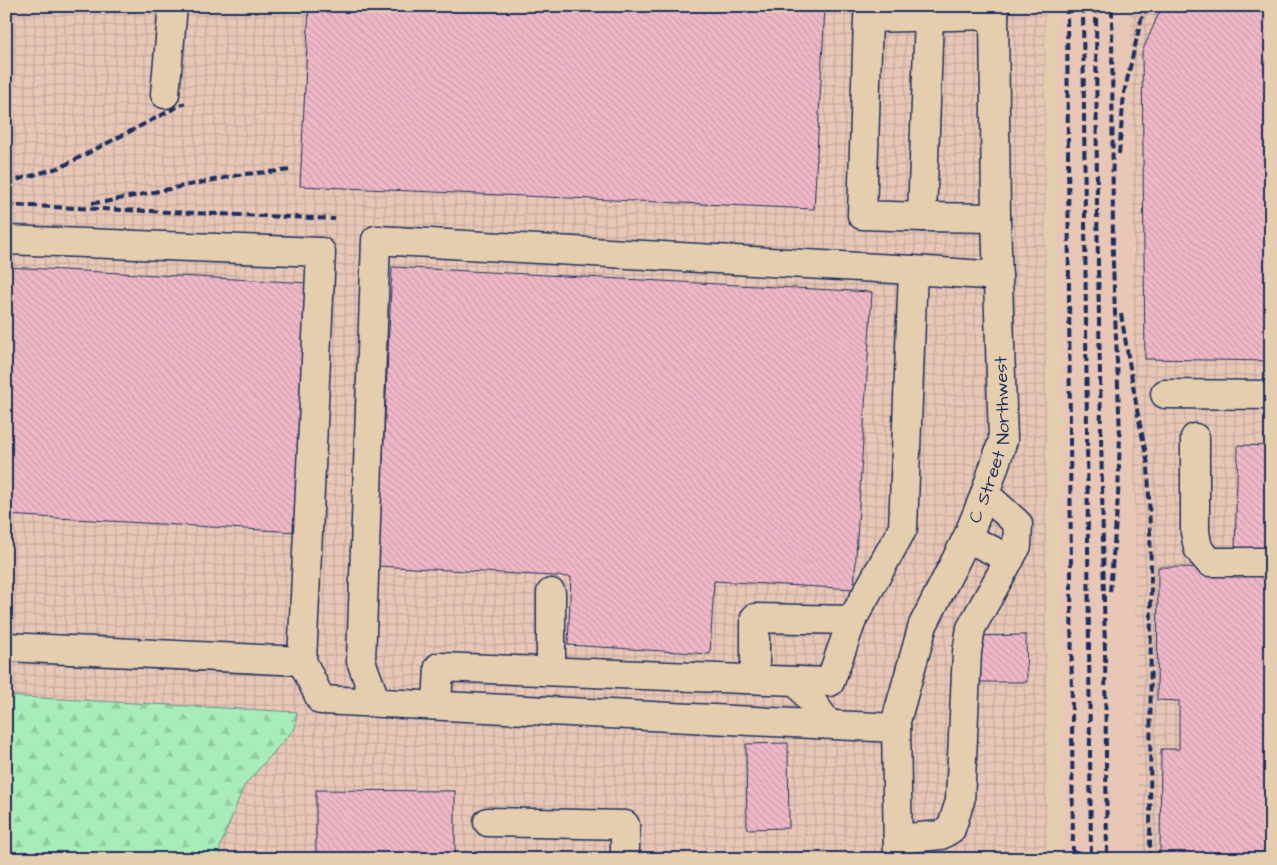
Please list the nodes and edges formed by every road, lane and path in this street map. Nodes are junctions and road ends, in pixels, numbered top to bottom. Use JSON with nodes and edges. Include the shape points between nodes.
{"nodes":[{"id":1,"x":173,"y":6,"type":"edge"},
{"id":2,"x":994,"y":11,"type":"edge"},
{"id":3,"x":929,"y":16,"type":"junction"},
{"id":4,"x":165,"y":94,"type":"dead end"},
{"id":5,"x":922,"y":217,"type":"junction"},
{"id":6,"x":996,"y":218,"type":"junction"},
{"id":7,"x":6,"y":240,"type":"edge"},
{"id":8,"x":913,"y":270,"type":"junction"},
{"id":9,"x":998,"y":276,"type":"junction"},
{"id":10,"x":1165,"y":394,"type":"dead end"},
{"id":11,"x":1271,"y":395,"type":"edge"},
{"id":12,"x":1195,"y":438,"type":"dead end"},
{"id":13,"x":985,"y":494,"type":"junction"},
{"id":14,"x":967,"y":538,"type":"junction"},
{"id":15,"x":1010,"y":559,"type":"junction"},
{"id":16,"x":1271,"y":562,"type":"edge"},
{"id":17,"x":551,"y":593,"type":"dead end"},
{"id":18,"x":852,"y":620,"type":"junction"},
{"id":19,"x":6,"y":646,"type":"edge"},
{"id":20,"x":302,"y":661,"type":"junction"},
{"id":21,"x":551,"y":671,"type":"junction"},
{"id":22,"x":755,"y":679,"type":"junction"},
{"id":23,"x":797,"y":681,"type":"junction"},
{"id":24,"x":376,"y":702,"type":"junction"},
{"id":25,"x":437,"y":705,"type":"junction"},
{"id":26,"x":828,"y":724,"type":"junction"},
{"id":27,"x":896,"y":728,"type":"junction"},
{"id":28,"x":488,"y":822,"type":"dead end"},
{"id":29,"x":898,"y":849,"type":"edge"},
{"id":30,"x":625,"y":859,"type":"edge"}],
"edges":[{"from":1,"to":4,"type":"street"},
{"from":2,"to":3,"type":"street"},
{"from":2,"to":6,"type":"street","name":"C Street Northwest"},
{"from":3,"to":5,"type":"street"},
{"from":3,"to":5,"type":"street","via":[[868,18],[862,215]]},
{"from":5,"to":6,"type":"street"},
{"from":6,"to":9,"type":"street","name":"C Street Northwest"},
{"from":7,"to":20,"type":"street","via":[[321,252]]},
{"from":8,"to":9,"type":"street"},
{"from":8,"to":18,"type":"street","via":[[904,528]]},
{"from":8,"to":24,"type":"street","via":[[376,240],[361,661]]},
{"from":9,"to":13,"type":"street","name":"C Street Northwest","via":[[1003,440]]},
{"from":10,"to":11,"type":"street"},
{"from":12,"to":16,"type":"street","via":[[1195,532],[1198,548],[1209,562]]},
{"from":13,"to":14,"type":"street","name":"C Street Northwest"},
{"from":13,"to":15,"type":"street","via":[[1018,524],[1017,546]]},
{"from":14,"to":15,"type":"street"},
{"from":14,"to":27,"type":"street","name":"C Street Northwest","via":[[923,626]]},
{"from":15,"to":29,"type":"street","via":[[971,628],[960,801],[951,829]]},
{"from":17,"to":21,"type":"street"},
{"from":18,"to":22,"type":"street","via":[[755,618]]},
{"from":18,"to":23,"type":"street","via":[[830,682]]},
{"from":19,"to":20,"type":"street"},
{"from":20,"to":24,"type":"street","via":[[321,700]]},
{"from":21,"to":22,"type":"street"},
{"from":21,"to":25,"type":"street","via":[[439,667]]},
{"from":22,"to":23,"type":"street"},
{"from":23,"to":26,"type":"street"},
{"from":24,"to":25,"type":"street"},
{"from":25,"to":26,"type":"street"},
{"from":26,"to":27,"type":"street"},
{"from":27,"to":29,"type":"street","name":"C Street Northwest"},
{"from":28,"to":30,"type":"street","via":[[626,825]]}]}
